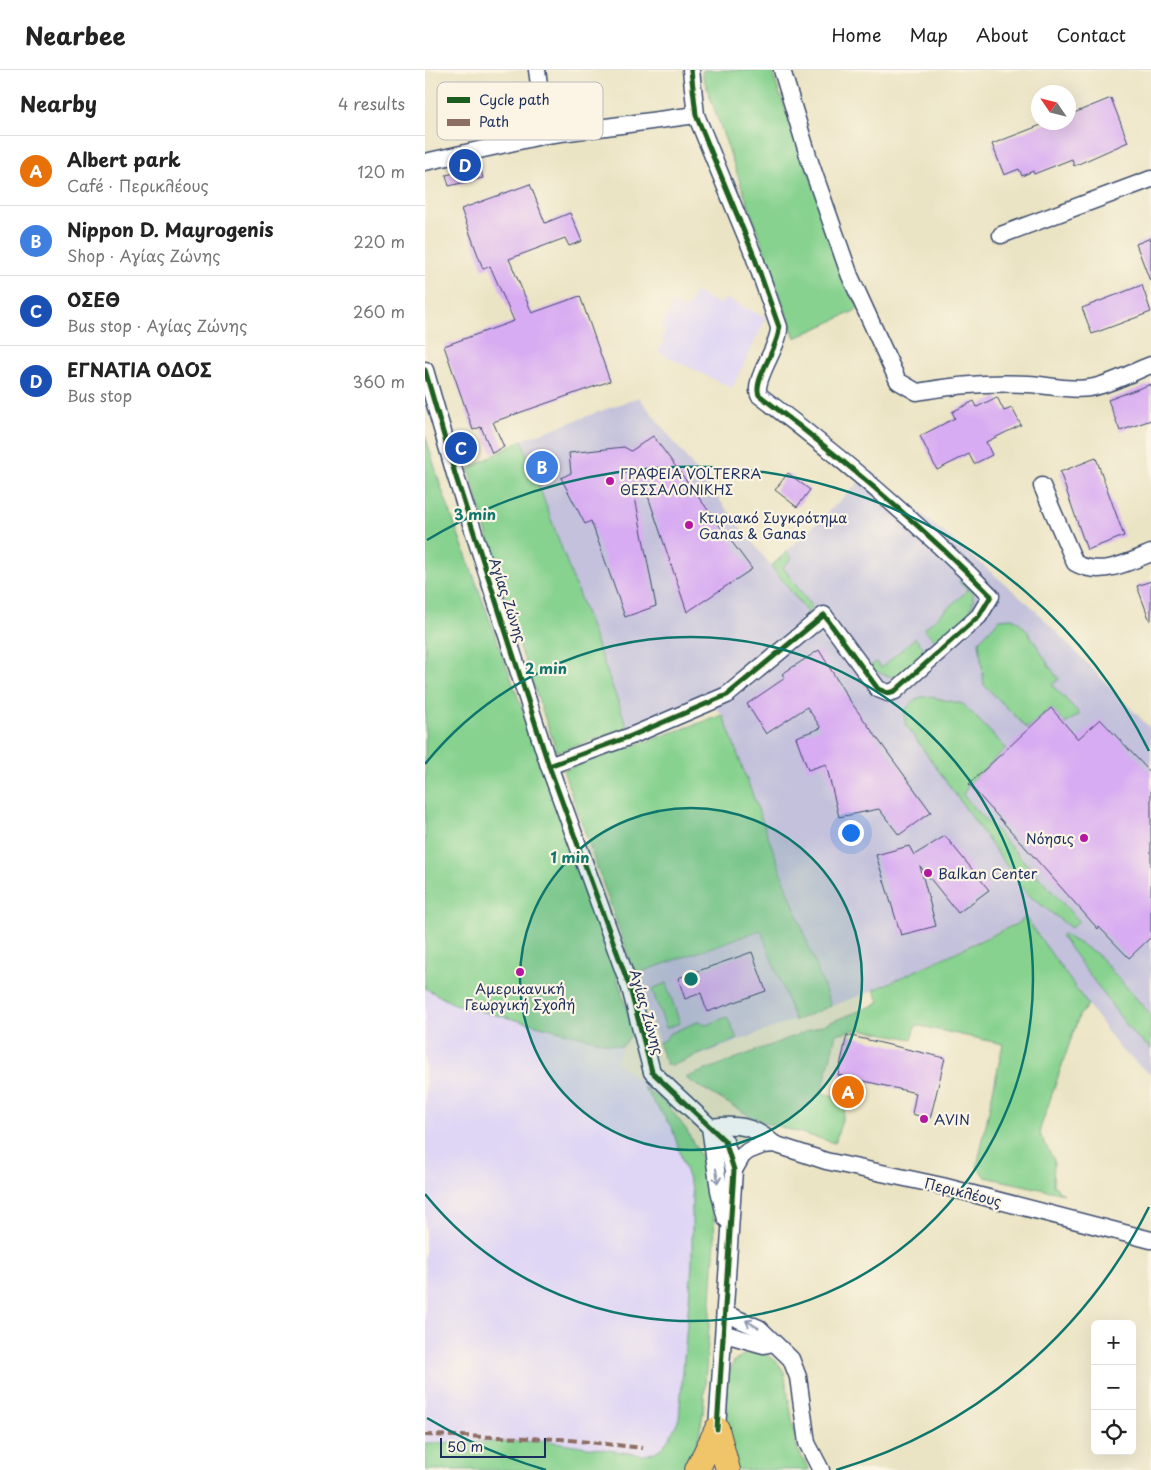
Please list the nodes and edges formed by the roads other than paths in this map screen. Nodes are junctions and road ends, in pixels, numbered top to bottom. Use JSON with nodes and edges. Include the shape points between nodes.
{"nodes":[{"id":1,"x":691,"y":70,"type":"edge"},
{"id":2,"x":782,"y":70,"type":"edge"},
{"id":3,"x":696,"y":115,"type":"junction"},
{"id":4,"x":603,"y":128,"type":"edge"},
{"id":5,"x":527,"y":140,"type":"edge"},
{"id":6,"x":425,"y":162,"type":"edge"},
{"id":7,"x":1151,"y":179,"type":"edge"},
{"id":8,"x":1001,"y":235,"type":"dead end"},
{"id":9,"x":1151,"y":365,"type":"edge"},
{"id":10,"x":425,"y":370,"type":"edge"},
{"id":11,"x":1042,"y":486,"type":"dead end"},
{"id":12,"x":1151,"y":554,"type":"edge"},
{"id":13,"x":549,"y":766,"type":"junction"},
{"id":14,"x":710,"y":1127,"type":"junction"},
{"id":15,"x":769,"y":1144,"type":"junction"},
{"id":16,"x":734,"y":1170,"type":"junction"},
{"id":17,"x":729,"y":1231,"type":"junction"},
{"id":18,"x":1151,"y":1240,"type":"edge"},
{"id":19,"x":726,"y":1314,"type":"junction"},
{"id":20,"x":725,"y":1334,"type":"junction"},
{"id":21,"x":748,"y":1342,"type":"junction"},
{"id":22,"x":773,"y":1343,"type":"junction"},
{"id":23,"x":721,"y":1373,"type":"junction"},
{"id":24,"x":717,"y":1429,"type":"junction"},
{"id":25,"x":697,"y":1470,"type":"edge"},
{"id":26,"x":728,"y":1470,"type":"edge"},
{"id":27,"x":821,"y":1470,"type":"edge"}],
"edges":[{"from":1,"to":3,"type":"street"},
{"from":2,"to":9,"type":"street","via":[[850,276],[898,381],[917,392],[957,384],[995,383],[1061,389],[1091,388]]},
{"from":3,"to":4,"type":"street"},
{"from":3,"to":13,"type":"street","via":[[754,256],[779,327],[778,338],[757,386],[759,395],[870,482],[991,596],[979,616],[895,691],[888,693],[878,689],[824,615],[727,695],[631,736]]},
{"from":5,"to":6,"type":"street"},
{"from":7,"to":8,"type":"street"},
{"from":10,"to":13,"type":"street","name":"Αγίας Ζώνης"},
{"from":11,"to":12,"type":"street","via":[[1075,563],[1083,568],[1096,570]]},
{"from":13,"to":14,"type":"street","name":"Αγίας Ζώνης","via":[[630,988],[652,1072]]},
{"from":14,"to":15,"type":"street","name":"Περικλέους"},
{"from":14,"to":16,"type":"street","name":"Αγίας Ζώνης","via":[[725,1141]]},
{"from":14,"to":17,"type":"street","one_way":true},
{"from":15,"to":16,"type":"street","via":[[753,1148],[742,1156]]},
{"from":15,"to":18,"type":"street","name":"Περικλέους","via":[[826,1161],[942,1186]]},
{"from":16,"to":17,"type":"street"},
{"from":17,"to":19,"type":"street"},
{"from":19,"to":20,"type":"street"},
{"from":22,"to":19,"type":"street","one_way":true,"via":[[759,1328]]},
{"from":20,"to":21,"type":"street"},
{"from":20,"to":23,"type":"street"},
{"from":21,"to":22,"type":"street"},
{"from":21,"to":23,"type":"street","via":[[733,1354]]},
{"from":22,"to":27,"type":"street","via":[[785,1351],[794,1364],[807,1443]]},
{"from":23,"to":24,"type":"street"},
{"from":24,"to":25,"type":"highway"},
{"from":24,"to":26,"type":"highway"}]}
